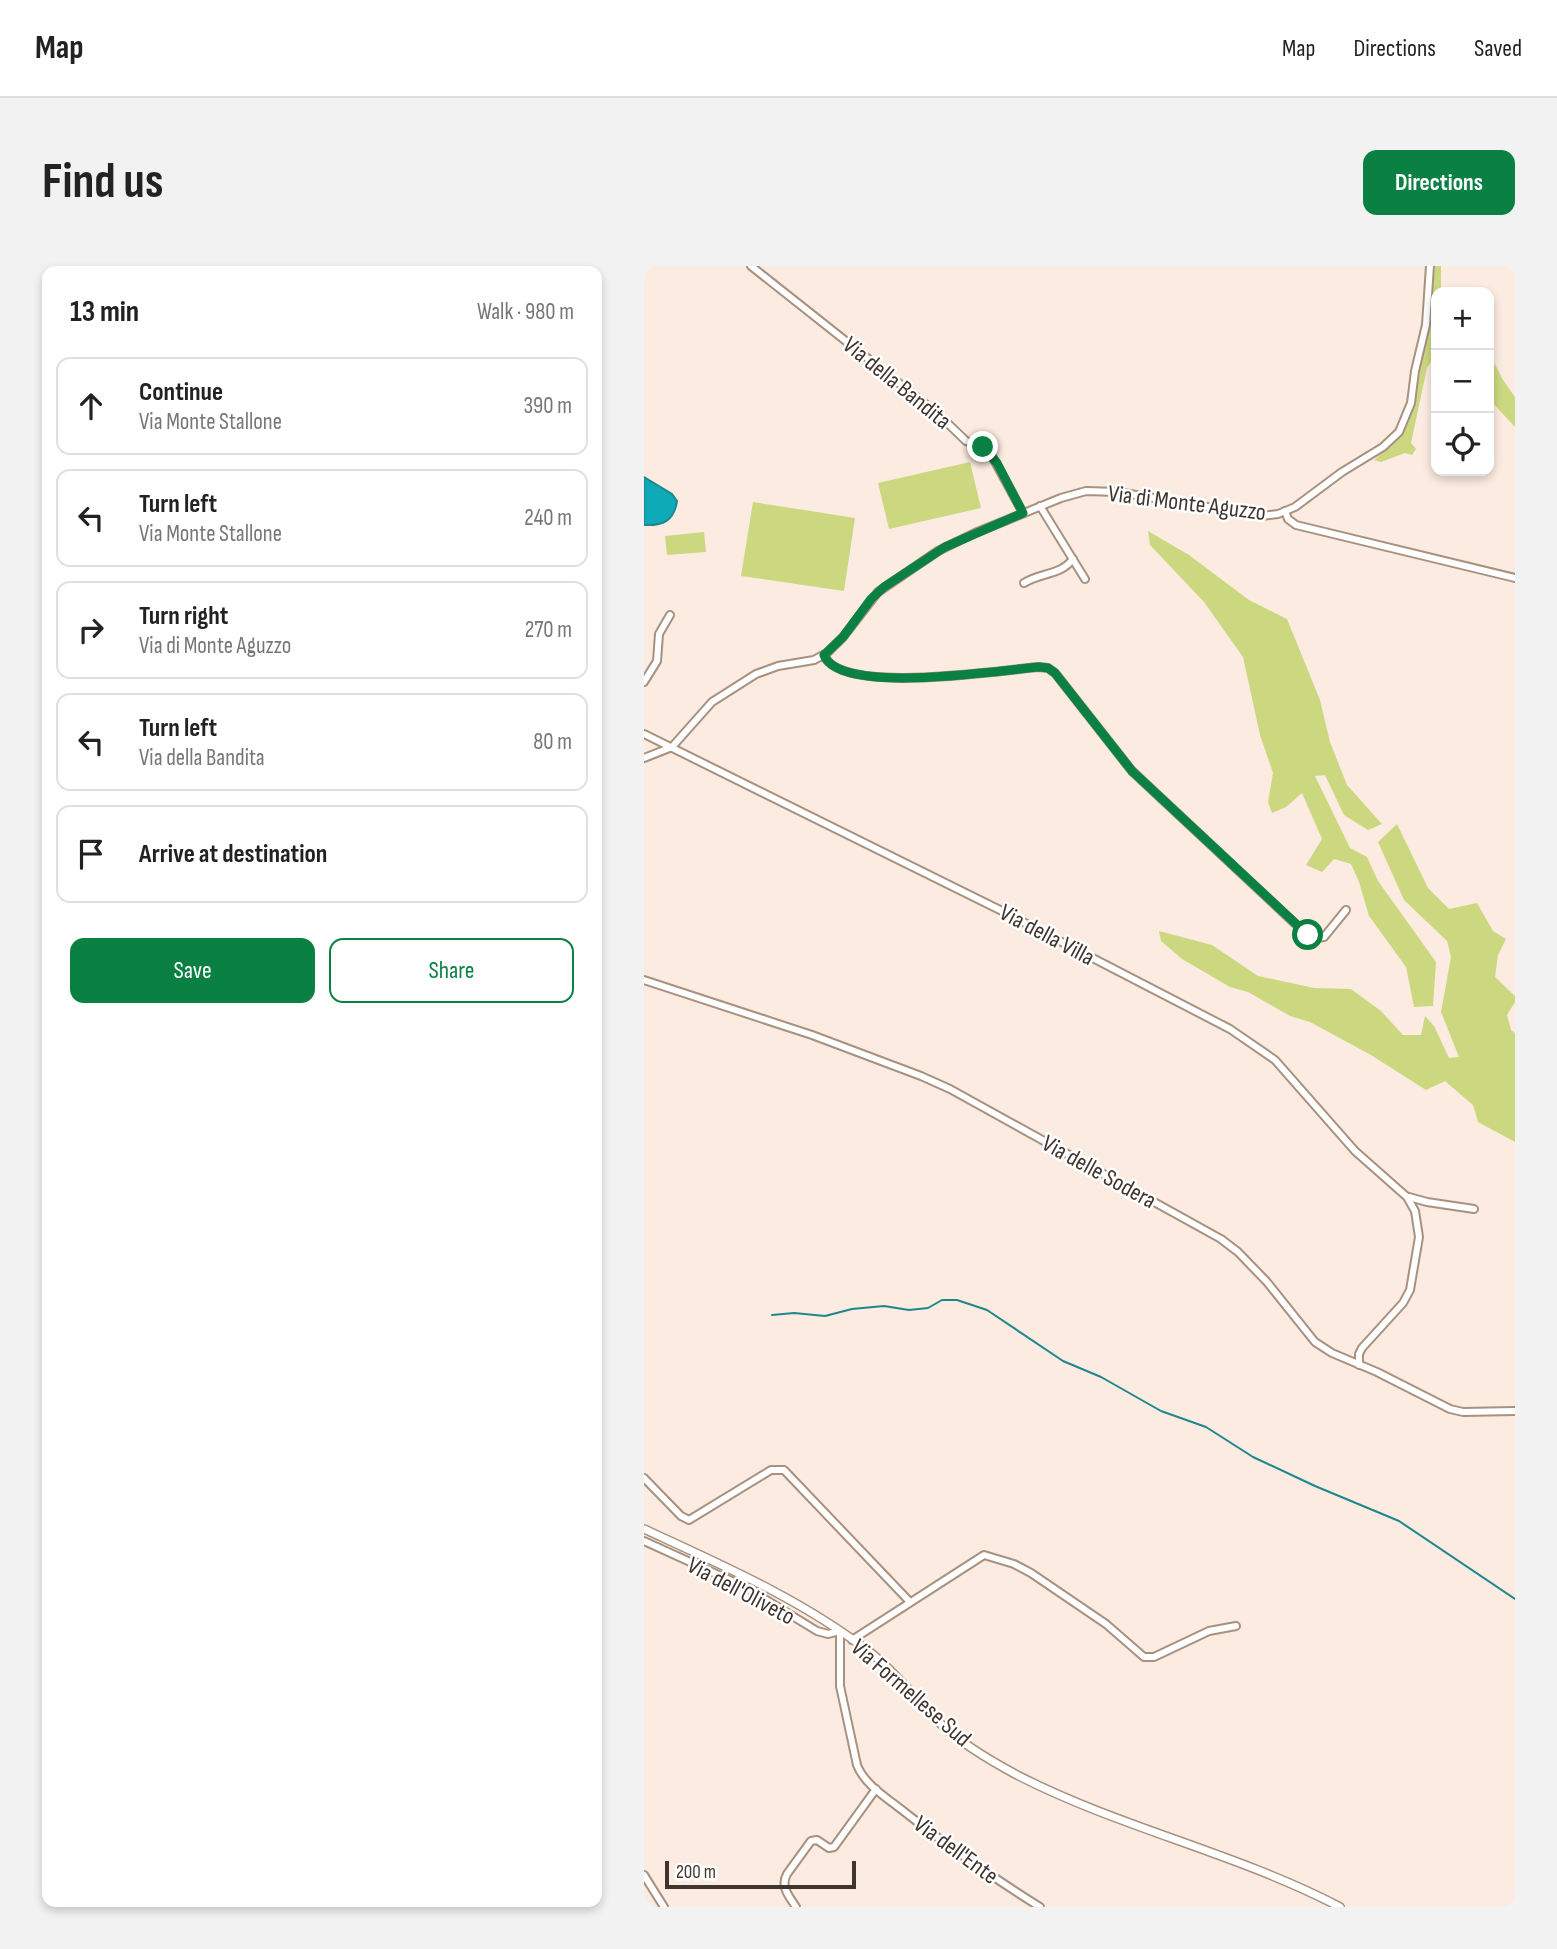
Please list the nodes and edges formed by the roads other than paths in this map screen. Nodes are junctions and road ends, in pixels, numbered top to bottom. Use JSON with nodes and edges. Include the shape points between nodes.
{"nodes":[{"id":1,"x":751,"y":266,"type":"edge"},
{"id":2,"x":1430,"y":266,"type":"edge"},
{"id":3,"x":1040,"y":506,"type":"junction"},
{"id":4,"x":1284,"y":511,"type":"junction"},
{"id":5,"x":1023,"y":513,"type":"junction"},
{"id":6,"x":1073,"y":559,"type":"junction"},
{"id":7,"x":1515,"y":578,"type":"edge"},
{"id":8,"x":1085,"y":579,"type":"dead end"},
{"id":9,"x":1024,"y":583,"type":"dead end"},
{"id":10,"x":670,"y":615,"type":"dead end"},
{"id":11,"x":824,"y":655,"type":"junction"},
{"id":12,"x":644,"y":682,"type":"edge"},
{"id":13,"x":644,"y":734,"type":"edge"},
{"id":14,"x":672,"y":747,"type":"junction"},
{"id":15,"x":644,"y":758,"type":"edge"},
{"id":16,"x":1346,"y":910,"type":"dead end"},
{"id":17,"x":644,"y":980,"type":"edge"},
{"id":18,"x":1407,"y":1196,"type":"junction"},
{"id":19,"x":1474,"y":1209,"type":"dead end"},
{"id":20,"x":1359,"y":1365,"type":"junction"},
{"id":21,"x":1515,"y":1411,"type":"edge"},
{"id":22,"x":644,"y":1478,"type":"edge"},
{"id":23,"x":644,"y":1529,"type":"edge"},
{"id":24,"x":644,"y":1541,"type":"edge"},
{"id":25,"x":910,"y":1602,"type":"junction"},
{"id":26,"x":1236,"y":1626,"type":"dead end"},
{"id":27,"x":840,"y":1631,"type":"junction"},
{"id":28,"x":852,"y":1640,"type":"junction"},
{"id":29,"x":876,"y":1788,"type":"junction"},
{"id":30,"x":644,"y":1875,"type":"edge"},
{"id":31,"x":664,"y":1907,"type":"edge"},
{"id":32,"x":796,"y":1907,"type":"edge"},
{"id":33,"x":1040,"y":1907,"type":"edge"},
{"id":34,"x":1340,"y":1907,"type":"edge"}],
"edges":[{"from":1,"to":5,"type":"street","name":"Via della Bandita","via":[[966,441],[985,448]]},
{"from":2,"to":4,"type":"street","via":[[1426,325],[1412,400],[1400,430],[1383,447]]},
{"from":3,"to":4,"type":"street","name":"Via di Monte Aguzzo","via":[[1093,491],[1257,516]]},
{"from":3,"to":5,"type":"street","name":"Via di Monte Aguzzo"},
{"from":3,"to":6,"type":"street"},
{"from":4,"to":7,"type":"street","via":[[1296,525]]},
{"from":5,"to":11,"type":"street","name":"Via di Monte Aguzzo","via":[[945,547],[884,587]]},
{"from":6,"to":8,"type":"street"},
{"from":6,"to":9,"type":"street","via":[[1064,569]]},
{"from":10,"to":12,"type":"street","via":[[660,632],[656,664]]},
{"from":11,"to":14,"type":"street","via":[[767,669],[722,694]]},
{"from":11,"to":16,"type":"street","via":[[835,668],[891,679],[1048,668],[1132,771],[1303,931],[1324,937]]},
{"from":13,"to":14,"type":"street","name":"Via della Villa"},
{"from":14,"to":15,"type":"street"},
{"from":14,"to":18,"type":"street","name":"Via della Villa","via":[[1230,1029],[1275,1060],[1354,1151]]},
{"from":17,"to":20,"type":"street","name":"Via delle Sodera","via":[[812,1035],[950,1089],[1222,1239],[1272,1288],[1308,1336]]},
{"from":18,"to":19,"type":"street","name":"Via della Villa"},
{"from":18,"to":20,"type":"street","via":[[1419,1231],[1410,1290],[1362,1348]]},
{"from":20,"to":21,"type":"street","name":"Via delle Sodera","via":[[1450,1409]]},
{"from":22,"to":25,"type":"street","via":[[689,1520],[771,1470],[784,1470]]},
{"from":23,"to":27,"type":"street","name":"Via Formellese Sud","via":[[736,1570]]},
{"from":24,"to":27,"type":"street","name":"Via dell'Oliveto","via":[[744,1587],[817,1631]]},
{"from":25,"to":26,"type":"street","via":[[987,1555],[1031,1573],[1106,1624],[1144,1657],[1156,1656],[1209,1631]]},
{"from":25,"to":28,"type":"street"},
{"from":27,"to":28,"type":"street","name":"Via Formellese Sud"},
{"from":27,"to":29,"type":"street","name":"Via dell'Ente","via":[[840,1686],[857,1765]]},
{"from":28,"to":34,"type":"street","name":"Via Formellese Sud","via":[[883,1664],[951,1733],[1015,1774]]},
{"from":29,"to":32,"type":"street","via":[[834,1847],[813,1840],[787,1874],[784,1889]]},
{"from":29,"to":33,"type":"street","name":"Via dell'Ente","via":[[960,1856]]},
{"from":30,"to":31,"type":"street"}]}
